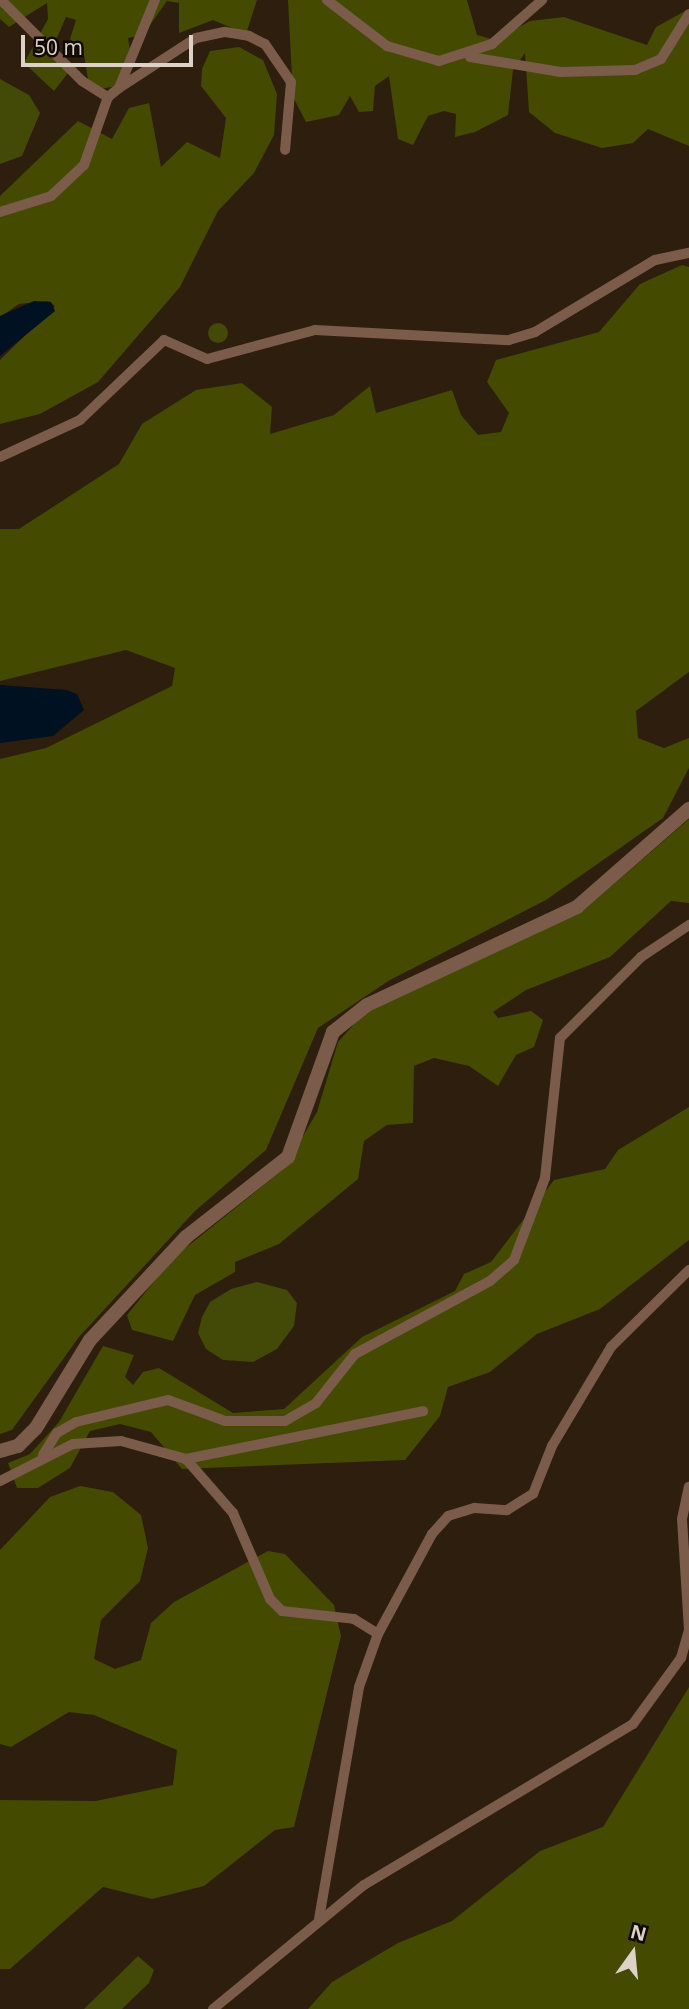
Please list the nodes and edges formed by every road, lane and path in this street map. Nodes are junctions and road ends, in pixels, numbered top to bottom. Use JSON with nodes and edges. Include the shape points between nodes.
{"nodes":[{"id":1,"x":1,"y":0,"type":"edge"},
{"id":2,"x":155,"y":0,"type":"edge"},
{"id":3,"x":327,"y":0,"type":"edge"},
{"id":4,"x":542,"y":0,"type":"edge"},
{"id":5,"x":689,"y":15,"type":"edge"},
{"id":6,"x":469,"y":57,"type":"junction"},
{"id":7,"x":120,"y":88,"type":"junction"},
{"id":8,"x":108,"y":97,"type":"junction"},
{"id":9,"x":285,"y":150,"type":"dead end"},
{"id":10,"x":0,"y":212,"type":"edge"},
{"id":11,"x":689,"y":253,"type":"edge"},
{"id":12,"x":0,"y":457,"type":"edge"},
{"id":13,"x":689,"y":808,"type":"edge"},
{"id":14,"x":689,"y":925,"type":"edge"},
{"id":15,"x":689,"y":1270,"type":"edge"},
{"id":16,"x":423,"y":1411,"type":"dead end"},
{"id":17,"x":0,"y":1451,"type":"edge"},
{"id":18,"x":43,"y":1455,"type":"junction"},
{"id":19,"x":186,"y":1459,"type":"junction"},
{"id":20,"x":0,"y":1481,"type":"edge"},
{"id":21,"x":689,"y":1487,"type":"edge"},
{"id":22,"x":378,"y":1634,"type":"junction"},
{"id":23,"x":319,"y":1919,"type":"junction"},
{"id":24,"x":213,"y":2009,"type":"edge"}],
"edges":[{"from":1,"to":8,"type":"lane","via":[[82,81]]},
{"from":2,"to":7,"type":"lane"},
{"from":3,"to":6,"type":"lane","via":[[355,26],[413,58]]},
{"from":4,"to":6,"type":"lane"},
{"from":5,"to":6,"type":"lane","via":[[662,59],[635,70],[561,72]]},
{"from":7,"to":8,"type":"lane"},
{"from":7,"to":9,"type":"lane","via":[[196,38],[225,32],[249,36],[265,44],[291,82]]},
{"from":8,"to":10,"type":"lane","via":[[84,165],[51,196]]},
{"from":11,"to":12,"type":"lane","via":[[648,264],[535,332],[509,340],[315,330],[207,359],[164,340],[80,420]]},
{"from":13,"to":17,"type":"street","via":[[577,907],[366,1005],[333,1032],[288,1157],[186,1237],[90,1340],[36,1428],[18,1446]]},
{"from":14,"to":18,"type":"lane","via":[[633,964],[560,1038],[545,1178],[514,1260],[490,1281],[355,1354],[311,1408],[285,1421],[225,1422],[168,1399],[76,1422],[57,1433]]},
{"from":15,"to":22,"type":"lane","via":[[611,1347],[552,1447],[533,1494],[507,1510],[475,1507],[448,1516],[432,1534]]},
{"from":16,"to":19,"type":"lane"},
{"from":18,"to":19,"type":"lane","via":[[72,1444],[121,1441]]},
{"from":18,"to":20,"type":"lane","via":[[28,1472]]},
{"from":19,"to":22,"type":"lane","via":[[233,1513],[270,1599],[282,1611],[354,1619]]},
{"from":21,"to":23,"type":"lane","via":[[682,1519],[689,1630],[681,1658],[633,1724]]},
{"from":22,"to":23,"type":"lane","via":[[359,1687]]},
{"from":23,"to":24,"type":"lane"}]}
